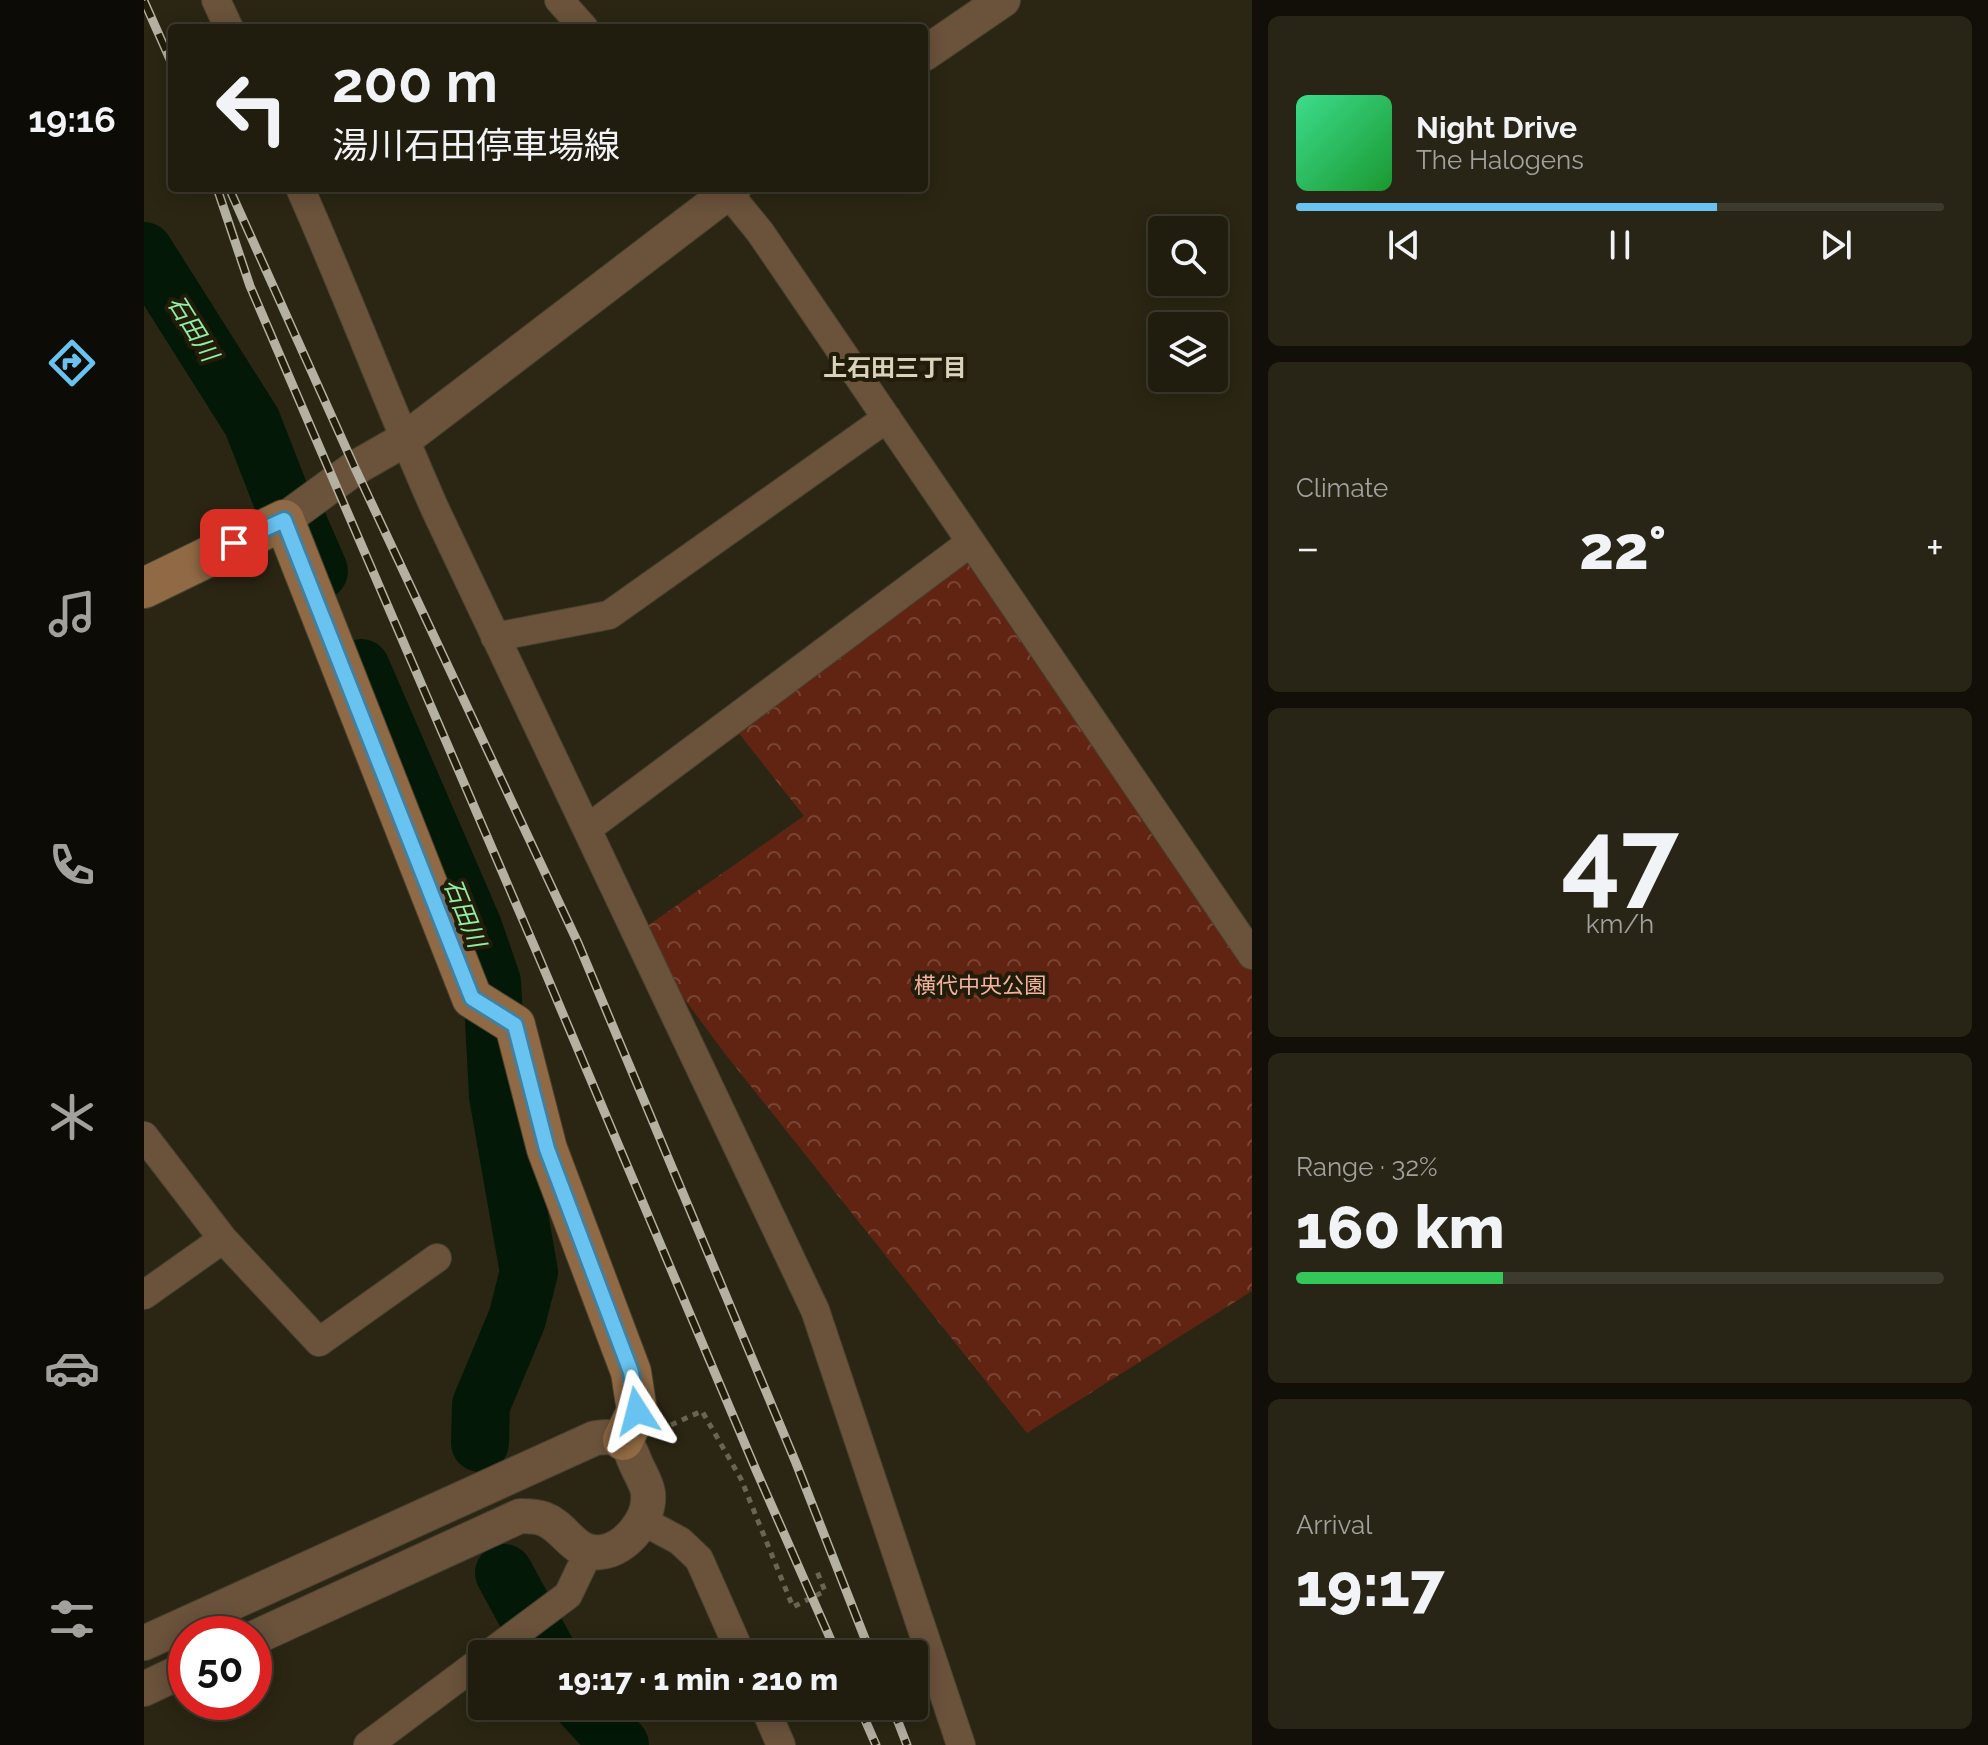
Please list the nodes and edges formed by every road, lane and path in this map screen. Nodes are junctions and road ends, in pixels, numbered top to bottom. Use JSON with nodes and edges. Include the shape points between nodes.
{"nodes":[{"id":1,"x":216,"y":0,"type":"edge"},
{"id":2,"x":559,"y":0,"type":"edge"},
{"id":3,"x":1003,"y":0,"type":"edge"},
{"id":4,"x":227,"y":24,"type":"edge"},
{"id":5,"x":580,"y":24,"type":"edge"},
{"id":6,"x":928,"y":51,"type":"edge"},
{"id":7,"x":302,"y":192,"type":"edge"},
{"id":8,"x":724,"y":192,"type":"edge"},
{"id":9,"x":730,"y":192,"type":"edge"},
{"id":10,"x":887,"y":418,"type":"junction"},
{"id":11,"x":404,"y":440,"type":"junction"},
{"id":12,"x":284,"y":520,"type":"junction"},
{"id":13,"x":971,"y":542,"type":"junction"},
{"id":14,"x":144,"y":588,"type":"edge"},
{"id":15,"x":495,"y":637,"type":"junction"},
{"id":16,"x":587,"y":829,"type":"junction"},
{"id":17,"x":1252,"y":955,"type":"edge"},
{"id":18,"x":144,"y":1136,"type":"edge"},
{"id":19,"x":223,"y":1239,"type":"junction"},
{"id":20,"x":437,"y":1258,"type":"dead end"},
{"id":21,"x":144,"y":1295,"type":"edge"},
{"id":22,"x":667,"y":1427,"type":"dead end"},
{"id":23,"x":623,"y":1440,"type":"junction"},
{"id":24,"x":641,"y":1520,"type":"junction"},
{"id":25,"x":589,"y":1551,"type":"junction"},
{"id":26,"x":816,"y":1569,"type":"dead end"},
{"id":27,"x":272,"y":1630,"type":"edge"},
{"id":28,"x":508,"y":1640,"type":"edge"},
{"id":29,"x":735,"y":1640,"type":"edge"},
{"id":30,"x":144,"y":1643,"type":"edge"},
{"id":31,"x":468,"y":1670,"type":"edge"},
{"id":32,"x":168,"y":1678,"type":"edge"},
{"id":33,"x":144,"y":1689,"type":"edge"},
{"id":34,"x":770,"y":1720,"type":"edge"},
{"id":35,"x":368,"y":1745,"type":"edge"},
{"id":36,"x":781,"y":1745,"type":"edge"},
{"id":37,"x":961,"y":1745,"type":"edge"}],
"edges":[{"from":1,"to":4,"type":"street"},
{"from":2,"to":5,"type":"street"},
{"from":3,"to":6,"type":"street"},
{"from":7,"to":11,"type":"street"},
{"from":8,"to":11,"type":"street"},
{"from":9,"to":10,"type":"street"},
{"from":10,"to":13,"type":"street"},
{"from":10,"to":15,"type":"street","via":[[609,615]]},
{"from":11,"to":12,"type":"street"},
{"from":11,"to":15,"type":"street"},
{"from":12,"to":14,"type":"main road"},
{"from":12,"to":23,"type":"main road","via":[[472,998],[515,1025],[547,1149],[631,1372],[637,1411]]},
{"from":13,"to":16,"type":"street"},
{"from":13,"to":17,"type":"street"},
{"from":15,"to":16,"type":"street"},
{"from":16,"to":37,"type":"street","via":[[815,1310]]},
{"from":18,"to":19,"type":"street"},
{"from":19,"to":20,"type":"street","via":[[319,1342]]},
{"from":19,"to":21,"type":"street"},
{"from":22,"to":26,"type":"path","via":[[702,1411],[741,1479],[793,1607],[825,1591]]},
{"from":23,"to":24,"type":"street","via":[[648,1493]]},
{"from":23,"to":30,"type":"street","via":[[595,1438]]},
{"from":24,"to":25,"type":"street","via":[[634,1534],[618,1546]]},
{"from":24,"to":29,"type":"street","via":[[680,1541],[699,1559]]},
{"from":25,"to":27,"type":"street","via":[[547,1520],[520,1516]]},
{"from":25,"to":28,"type":"street","via":[[568,1595]]},
{"from":31,"to":35,"type":"street"},
{"from":32,"to":33,"type":"street"},
{"from":34,"to":36,"type":"street"}]}
